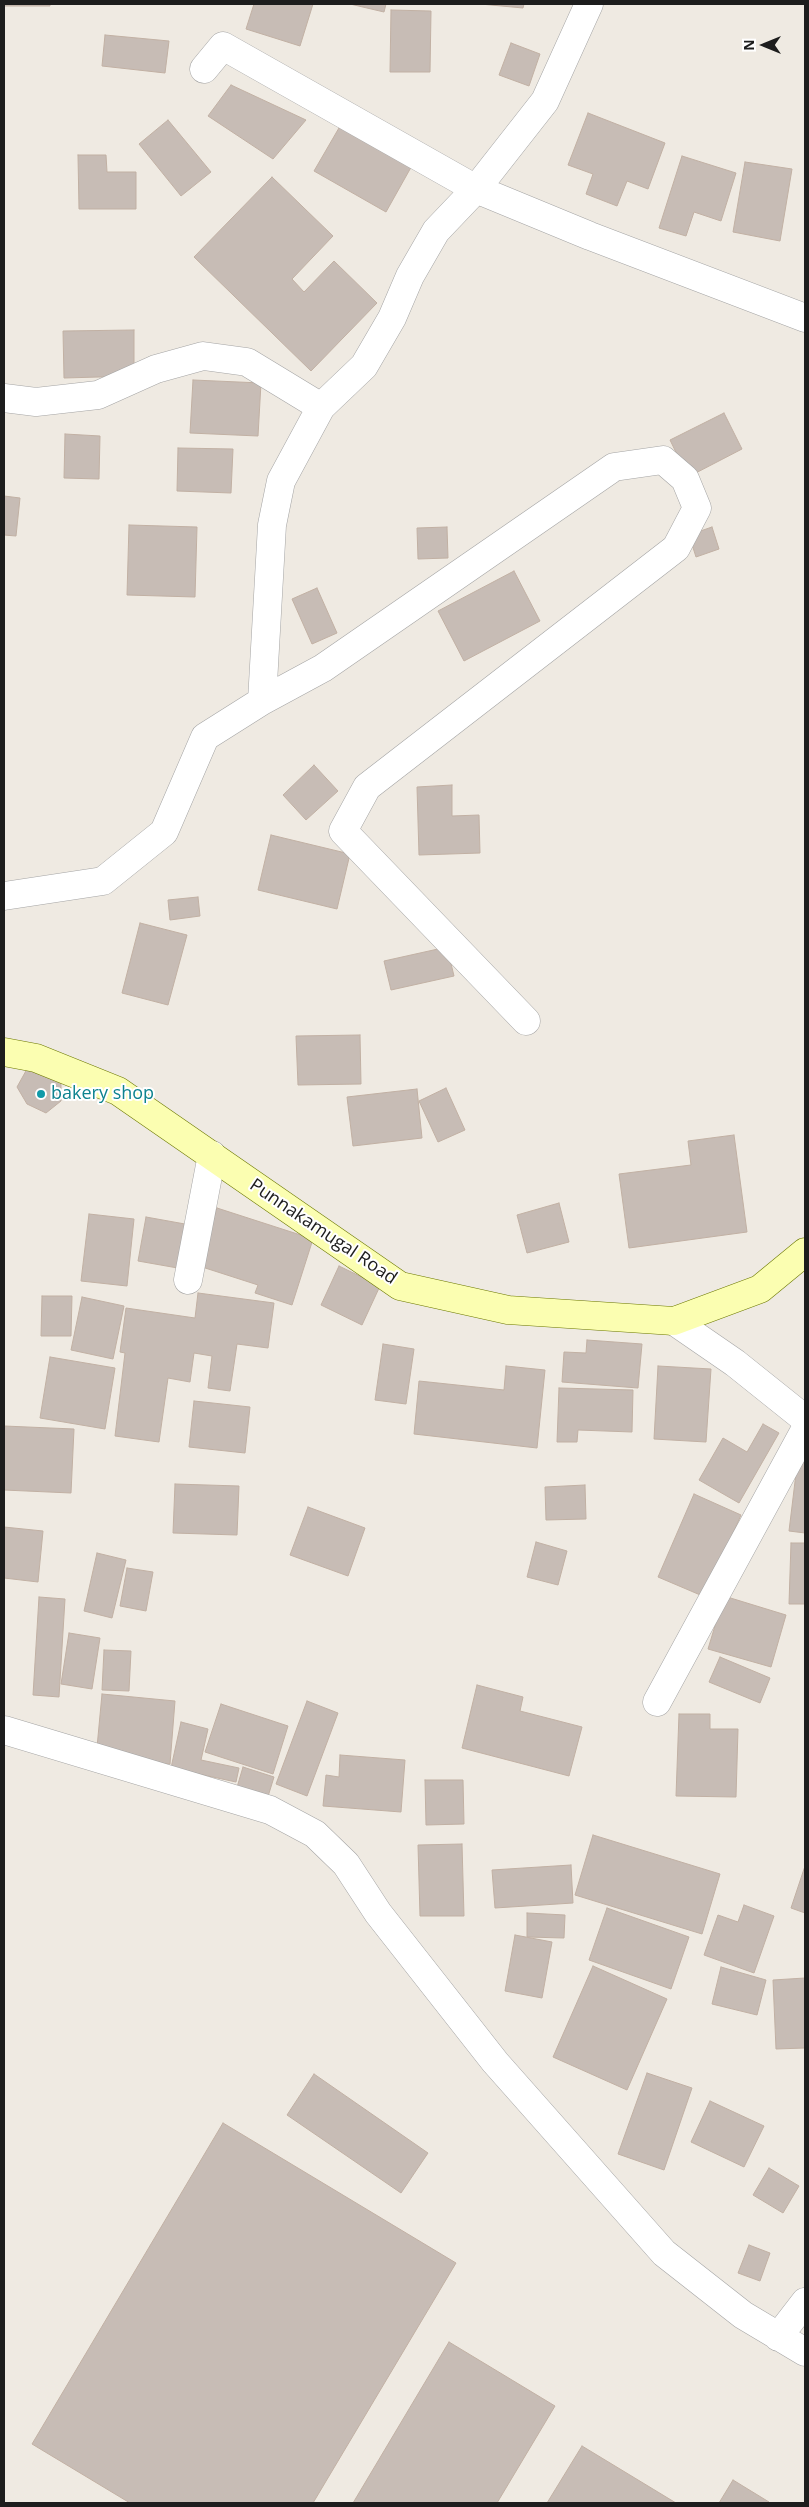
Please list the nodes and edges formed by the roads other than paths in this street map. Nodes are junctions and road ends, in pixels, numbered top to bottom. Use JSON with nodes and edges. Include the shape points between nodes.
{"nodes":[{"id":1,"x":589,"y":4,"type":"edge"},
{"id":2,"x":204,"y":69,"type":"dead end"},
{"id":3,"x":476,"y":189,"type":"junction"},
{"id":4,"x":805,"y":318,"type":"edge"},
{"id":5,"x":4,"y":398,"type":"edge"},
{"id":6,"x":321,"y":407,"type":"junction"},
{"id":7,"x":262,"y":701,"type":"junction"},
{"id":8,"x":4,"y":896,"type":"edge"},
{"id":9,"x":526,"y":1021,"type":"dead end"},
{"id":10,"x":4,"y":1052,"type":"edge"},
{"id":11,"x":212,"y":1155,"type":"junction"},
{"id":12,"x":805,"y":1252,"type":"edge"},
{"id":13,"x":188,"y":1280,"type":"dead end"},
{"id":14,"x":674,"y":1321,"type":"junction"},
{"id":15,"x":805,"y":1419,"type":"edge"},
{"id":16,"x":805,"y":1430,"type":"edge"},
{"id":17,"x":657,"y":1702,"type":"dead end"},
{"id":18,"x":4,"y":1730,"type":"edge"},
{"id":19,"x":805,"y":2302,"type":"edge"},
{"id":20,"x":778,"y":2337,"type":"junction"},
{"id":21,"x":805,"y":2352,"type":"edge"}],
"edges":[{"from":1,"to":3,"type":"street","via":[[545,101]]},
{"from":2,"to":3,"type":"street","via":[[223,46]]},
{"from":3,"to":4,"type":"street"},
{"from":3,"to":6,"type":"street","via":[[436,230],[364,366]]},
{"from":5,"to":6,"type":"street","via":[[36,402],[98,395],[156,369],[203,356],[247,362]]},
{"from":6,"to":7,"type":"street","via":[[281,481],[272,525]]},
{"from":7,"to":8,"type":"street","via":[[205,737],[164,832],[103,881]]},
{"from":7,"to":9,"type":"street","via":[[322,668],[614,467],[663,460],[685,479],[697,508],[676,548],[367,787],[343,831]]},
{"from":10,"to":11,"type":"street","name":"Punnakamugal Road","via":[[36,1058],[118,1091]]},
{"from":11,"to":13,"type":"street"},
{"from":11,"to":14,"type":"street","name":"Punnakamugal Road","via":[[400,1286],[508,1310]]},
{"from":12,"to":14,"type":"street","name":"Punnakamugal Road","via":[[760,1289]]},
{"from":14,"to":15,"type":"street","via":[[735,1363]]},
{"from":16,"to":17,"type":"street"},
{"from":18,"to":20,"type":"street","via":[[270,1810],[315,1834],[346,1864],[378,1913],[495,2062],[664,2253],[743,2315]]},
{"from":19,"to":20,"type":"street"},
{"from":20,"to":21,"type":"street"}]}
